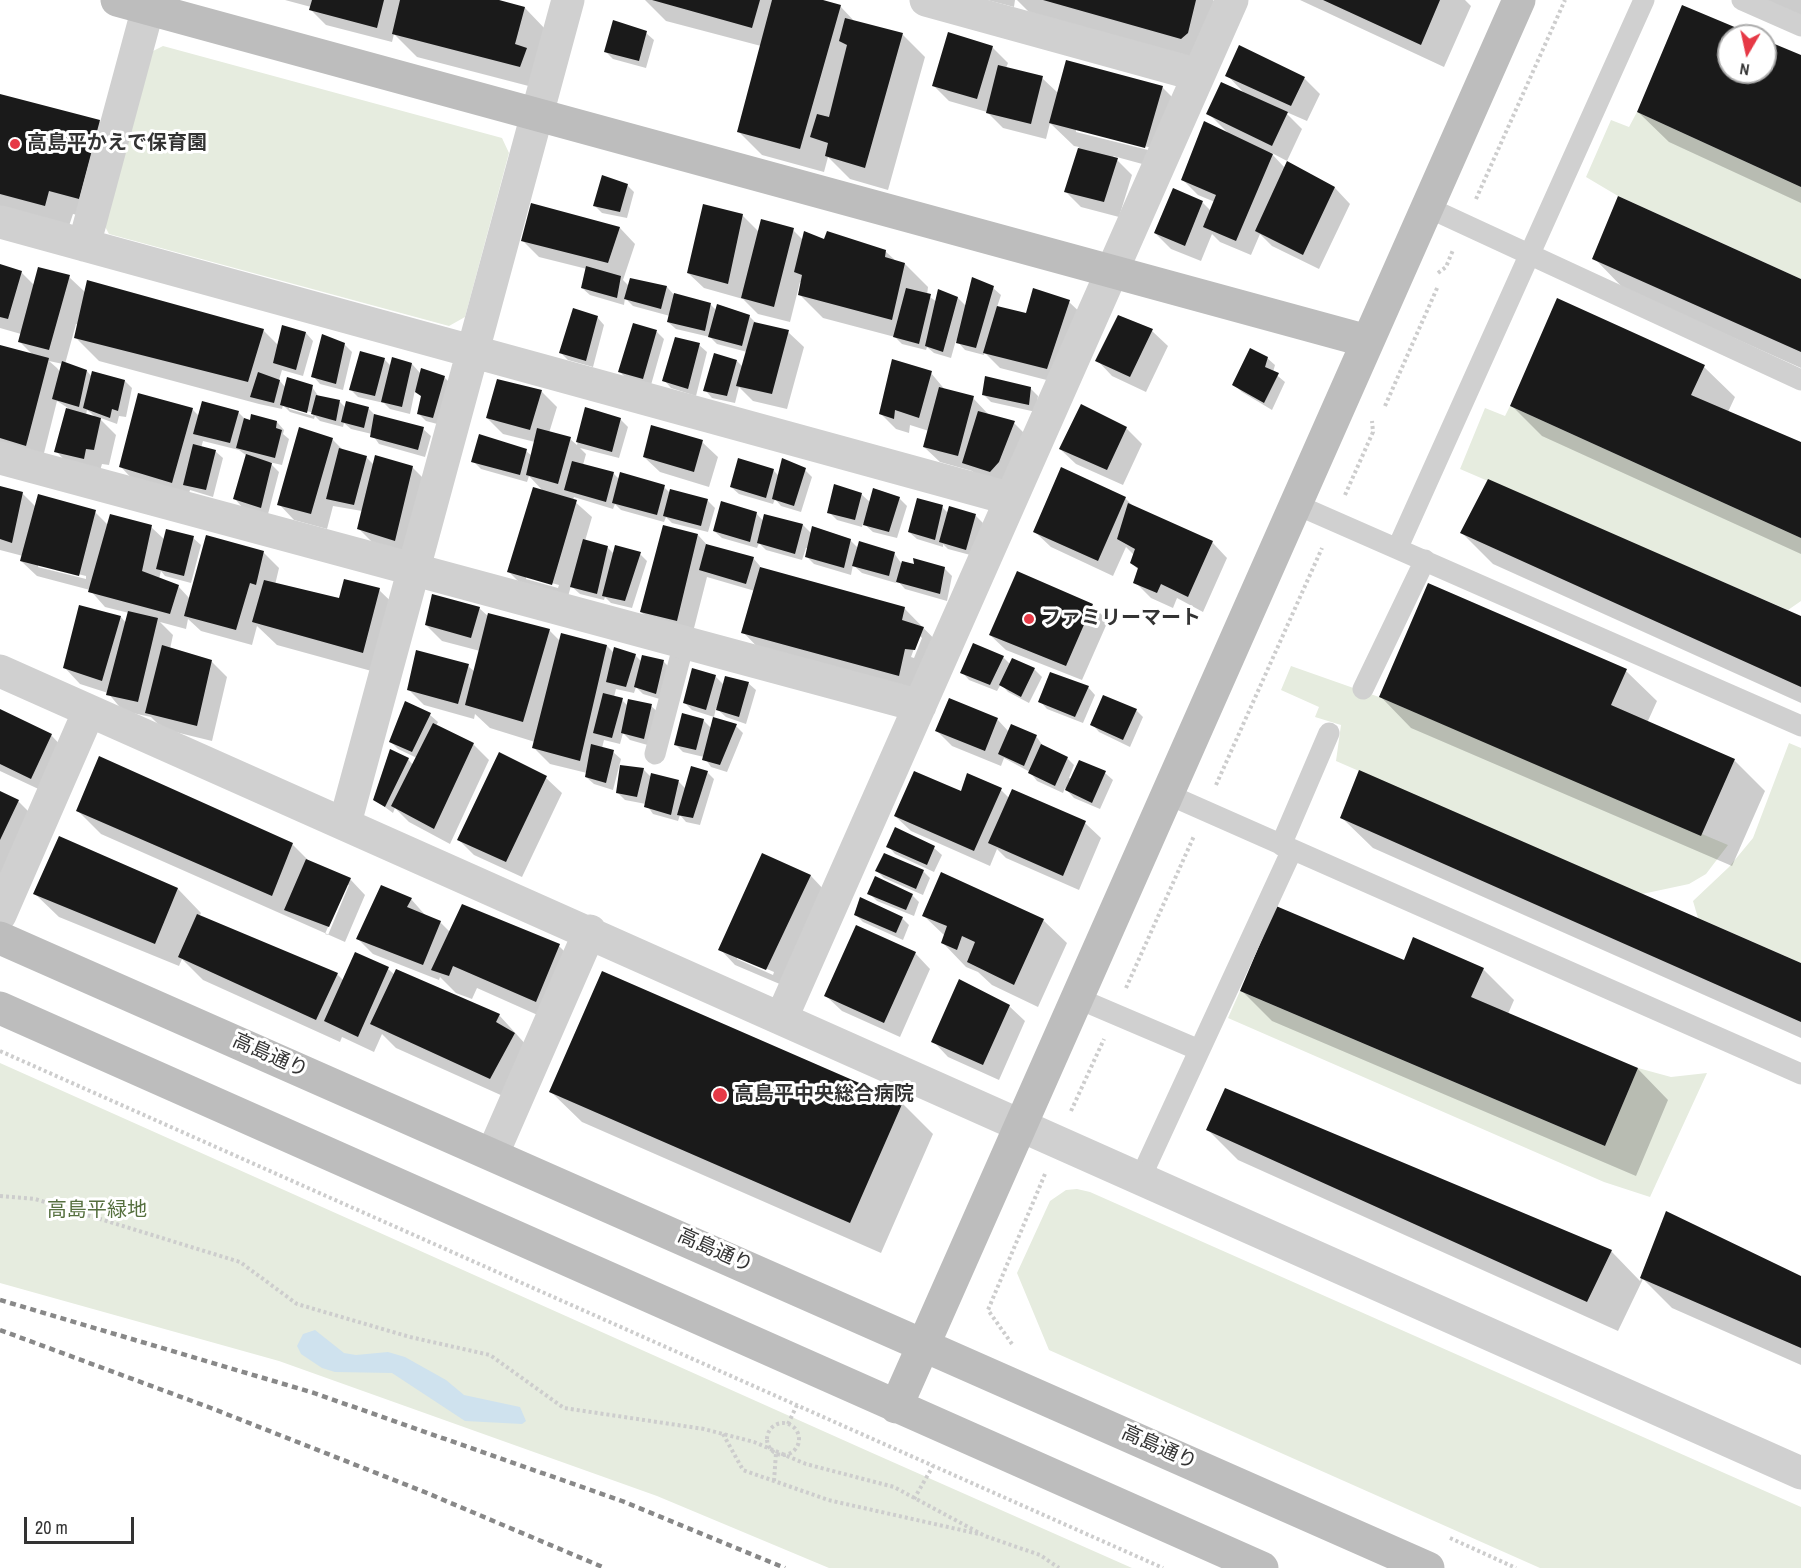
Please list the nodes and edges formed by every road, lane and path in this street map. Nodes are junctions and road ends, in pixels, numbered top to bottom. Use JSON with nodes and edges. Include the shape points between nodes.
{"nodes":[{"id":1,"x":117,"y":0,"type":"edge"},
{"id":2,"x":568,"y":0,"type":"edge"},
{"id":3,"x":926,"y":0,"type":"edge"},
{"id":4,"x":1232,"y":0,"type":"edge"},
{"id":5,"x":1519,"y":0,"type":"edge"},
{"id":6,"x":1564,"y":0,"type":"edge"},
{"id":7,"x":1644,"y":0,"type":"edge"},
{"id":8,"x":1742,"y":0,"type":"edge"},
{"id":9,"x":148,"y":8,"type":"junction"},
{"id":10,"x":1801,"y":26,"type":"edge"},
{"id":11,"x":1198,"y":75,"type":"junction"},
{"id":12,"x":537,"y":114,"type":"junction"},
{"id":13,"x":1427,"y":207,"type":"junction"},
{"id":14,"x":0,"y":222,"type":"edge"},
{"id":15,"x":1465,"y":225,"type":"junction"},
{"id":16,"x":84,"y":245,"type":"junction"},
{"id":17,"x":1529,"y":255,"type":"junction"},
{"id":18,"x":1446,"y":267,"type":"dead end"},
{"id":19,"x":1112,"y":271,"type":"junction"},
{"id":20,"x":1438,"y":286,"type":"dead end"},
{"id":21,"x":1367,"y":341,"type":"junction"},
{"id":22,"x":474,"y":351,"type":"junction"},
{"id":23,"x":1801,"y":380,"type":"edge"},
{"id":24,"x":1385,"y":406,"type":"dead end"},
{"id":25,"x":1373,"y":432,"type":"dead end"},
{"id":26,"x":0,"y":458,"type":"edge"},
{"id":27,"x":1011,"y":499,"type":"junction"},
{"id":28,"x":1295,"y":504,"type":"junction"},
{"id":29,"x":1334,"y":520,"type":"junction"},
{"id":30,"x":1398,"y":547,"type":"junction"},
{"id":31,"x":1425,"y":560,"type":"junction"},
{"id":32,"x":413,"y":571,"type":"junction"},
{"id":33,"x":684,"y":643,"type":"junction"},
{"id":34,"x":0,"y":671,"type":"edge"},
{"id":35,"x":1363,"y":689,"type":"dead end"},
{"id":36,"x":920,"y":706,"type":"junction"},
{"id":37,"x":89,"y":711,"type":"junction"},
{"id":38,"x":1801,"y":726,"type":"edge"},
{"id":39,"x":1329,"y":732,"type":"dead end"},
{"id":40,"x":655,"y":754,"type":"dead end"},
{"id":41,"x":1167,"y":794,"type":"junction"},
{"id":42,"x":1205,"y":811,"type":"junction"},
{"id":43,"x":345,"y":823,"type":"junction"},
{"id":44,"x":1286,"y":847,"type":"junction"},
{"id":45,"x":0,"y":915,"type":"edge"},
{"id":46,"x":590,"y":931,"type":"junction"},
{"id":47,"x":0,"y":938,"type":"edge"},
{"id":48,"x":1077,"y":998,"type":"junction"},
{"id":49,"x":0,"y":1008,"type":"edge"},
{"id":50,"x":1115,"y":1014,"type":"junction"},
{"id":51,"x":782,"y":1017,"type":"junction"},
{"id":52,"x":1199,"y":1050,"type":"junction"},
{"id":53,"x":0,"y":1052,"type":"edge"},
{"id":54,"x":1801,"y":1074,"type":"edge"},
{"id":55,"x":1067,"y":1122,"type":"dead end"},
{"id":56,"x":1020,"y":1126,"type":"junction"},
{"id":57,"x":493,"y":1153,"type":"junction"},
{"id":58,"x":1049,"y":1164,"type":"dead end"},
{"id":59,"x":1140,"y":1179,"type":"junction"},
{"id":60,"x":0,"y":1196,"type":"edge"},
{"id":61,"x":924,"y":1344,"type":"junction"},
{"id":62,"x":1011,"y":1344,"type":"dead end"},
{"id":63,"x":797,"y":1406,"type":"junction"},
{"id":64,"x":896,"y":1407,"type":"junction"},
{"id":65,"x":788,"y":1424,"type":"junction"},
{"id":66,"x":723,"y":1434,"type":"junction"},
{"id":67,"x":776,"y":1453,"type":"junction"},
{"id":68,"x":933,"y":1466,"type":"junction"},
{"id":69,"x":1801,"y":1473,"type":"edge"},
{"id":70,"x":774,"y":1481,"type":"junction"},
{"id":71,"x":914,"y":1499,"type":"junction"},
{"id":72,"x":985,"y":1536,"type":"junction"},
{"id":73,"x":1059,"y":1568,"type":"edge"},
{"id":74,"x":1162,"y":1568,"type":"edge"},
{"id":75,"x":1262,"y":1568,"type":"edge"},
{"id":76,"x":1428,"y":1568,"type":"edge"}],
"edges":[{"from":1,"to":9,"type":"main road"},
{"from":2,"to":12,"type":"street"},
{"from":3,"to":11,"type":"street"},
{"from":4,"to":11,"type":"street"},
{"from":5,"to":13,"type":"main road"},
{"from":6,"to":15,"type":"path"},
{"from":7,"to":17,"type":"lane"},
{"from":8,"to":10,"type":"lane"},
{"from":9,"to":12,"type":"main road"},
{"from":9,"to":16,"type":"street"},
{"from":11,"to":19,"type":"street"},
{"from":12,"to":19,"type":"main road"},
{"from":12,"to":22,"type":"street"},
{"from":13,"to":15,"type":"lane"},
{"from":13,"to":21,"type":"main road"},
{"from":14,"to":16,"type":"street"},
{"from":15,"to":17,"type":"lane"},
{"from":15,"to":18,"type":"path"},
{"from":16,"to":22,"type":"street"},
{"from":17,"to":23,"type":"lane"},
{"from":17,"to":30,"type":"lane"},
{"from":19,"to":21,"type":"main road"},
{"from":19,"to":27,"type":"street"},
{"from":20,"to":24,"type":"path"},
{"from":21,"to":28,"type":"main road"},
{"from":22,"to":27,"type":"street"},
{"from":22,"to":32,"type":"street"},
{"from":25,"to":29,"type":"path"},
{"from":26,"to":32,"type":"street"},
{"from":27,"to":36,"type":"street"},
{"from":28,"to":29,"type":"lane"},
{"from":28,"to":41,"type":"main road"},
{"from":29,"to":30,"type":"lane"},
{"from":29,"to":42,"type":"path"},
{"from":30,"to":31,"type":"lane"},
{"from":31,"to":35,"type":"lane"},
{"from":31,"to":38,"type":"lane"},
{"from":32,"to":33,"type":"street"},
{"from":32,"to":43,"type":"street"},
{"from":33,"to":36,"type":"street"},
{"from":33,"to":40,"type":"lane"},
{"from":34,"to":37,"type":"street"},
{"from":36,"to":51,"type":"street"},
{"from":37,"to":43,"type":"street"},
{"from":37,"to":45,"type":"street"},
{"from":39,"to":44,"type":"lane"},
{"from":41,"to":42,"type":"lane"},
{"from":41,"to":48,"type":"main road"},
{"from":42,"to":44,"type":"lane"},
{"from":42,"to":50,"type":"path"},
{"from":43,"to":46,"type":"street"},
{"from":44,"to":52,"type":"lane"},
{"from":44,"to":54,"type":"lane"},
{"from":46,"to":51,"type":"street"},
{"from":46,"to":57,"type":"street"},
{"from":47,"to":57,"type":"main road","name":"高島通り"},
{"from":48,"to":50,"type":"lane"},
{"from":48,"to":56,"type":"main road"},
{"from":49,"to":64,"type":"main road"},
{"from":50,"to":52,"type":"lane"},
{"from":50,"to":55,"type":"path"},
{"from":51,"to":56,"type":"street"},
{"from":52,"to":59,"type":"lane"},
{"from":53,"to":63,"type":"path"},
{"from":56,"to":59,"type":"street"},
{"from":56,"to":61,"type":"main road"},
{"from":57,"to":61,"type":"main road","name":"高島通り"},
{"from":58,"to":62,"type":"path","via":[[988,1310]]},
{"from":59,"to":69,"type":"street"},
{"from":60,"to":66,"type":"path","via":[[35,1199],[240,1262],[297,1304],[410,1337],[490,1355],[564,1408]]},
{"from":61,"to":64,"type":"main road"},
{"from":61,"to":76,"type":"main road","name":"高島通り"},
{"from":63,"to":65,"type":"path"},
{"from":63,"to":68,"type":"path"},
{"from":64,"to":75,"type":"main road"},
{"from":65,"to":67,"type":"path","via":[[778,1424],[770,1431],[769,1446]]},
{"from":65,"to":67,"type":"path","via":[[799,1434],[798,1445],[791,1452]]},
{"from":66,"to":67,"type":"path"},
{"from":66,"to":70,"type":"path","via":[[743,1470]]},
{"from":67,"to":70,"type":"path"},
{"from":67,"to":71,"type":"path","via":[[894,1488]]},
{"from":68,"to":71,"type":"path"},
{"from":68,"to":74,"type":"path"},
{"from":70,"to":72,"type":"path","via":[[828,1500]]},
{"from":71,"to":72,"type":"path"},
{"from":72,"to":73,"type":"path","via":[[1040,1555]]}]}
